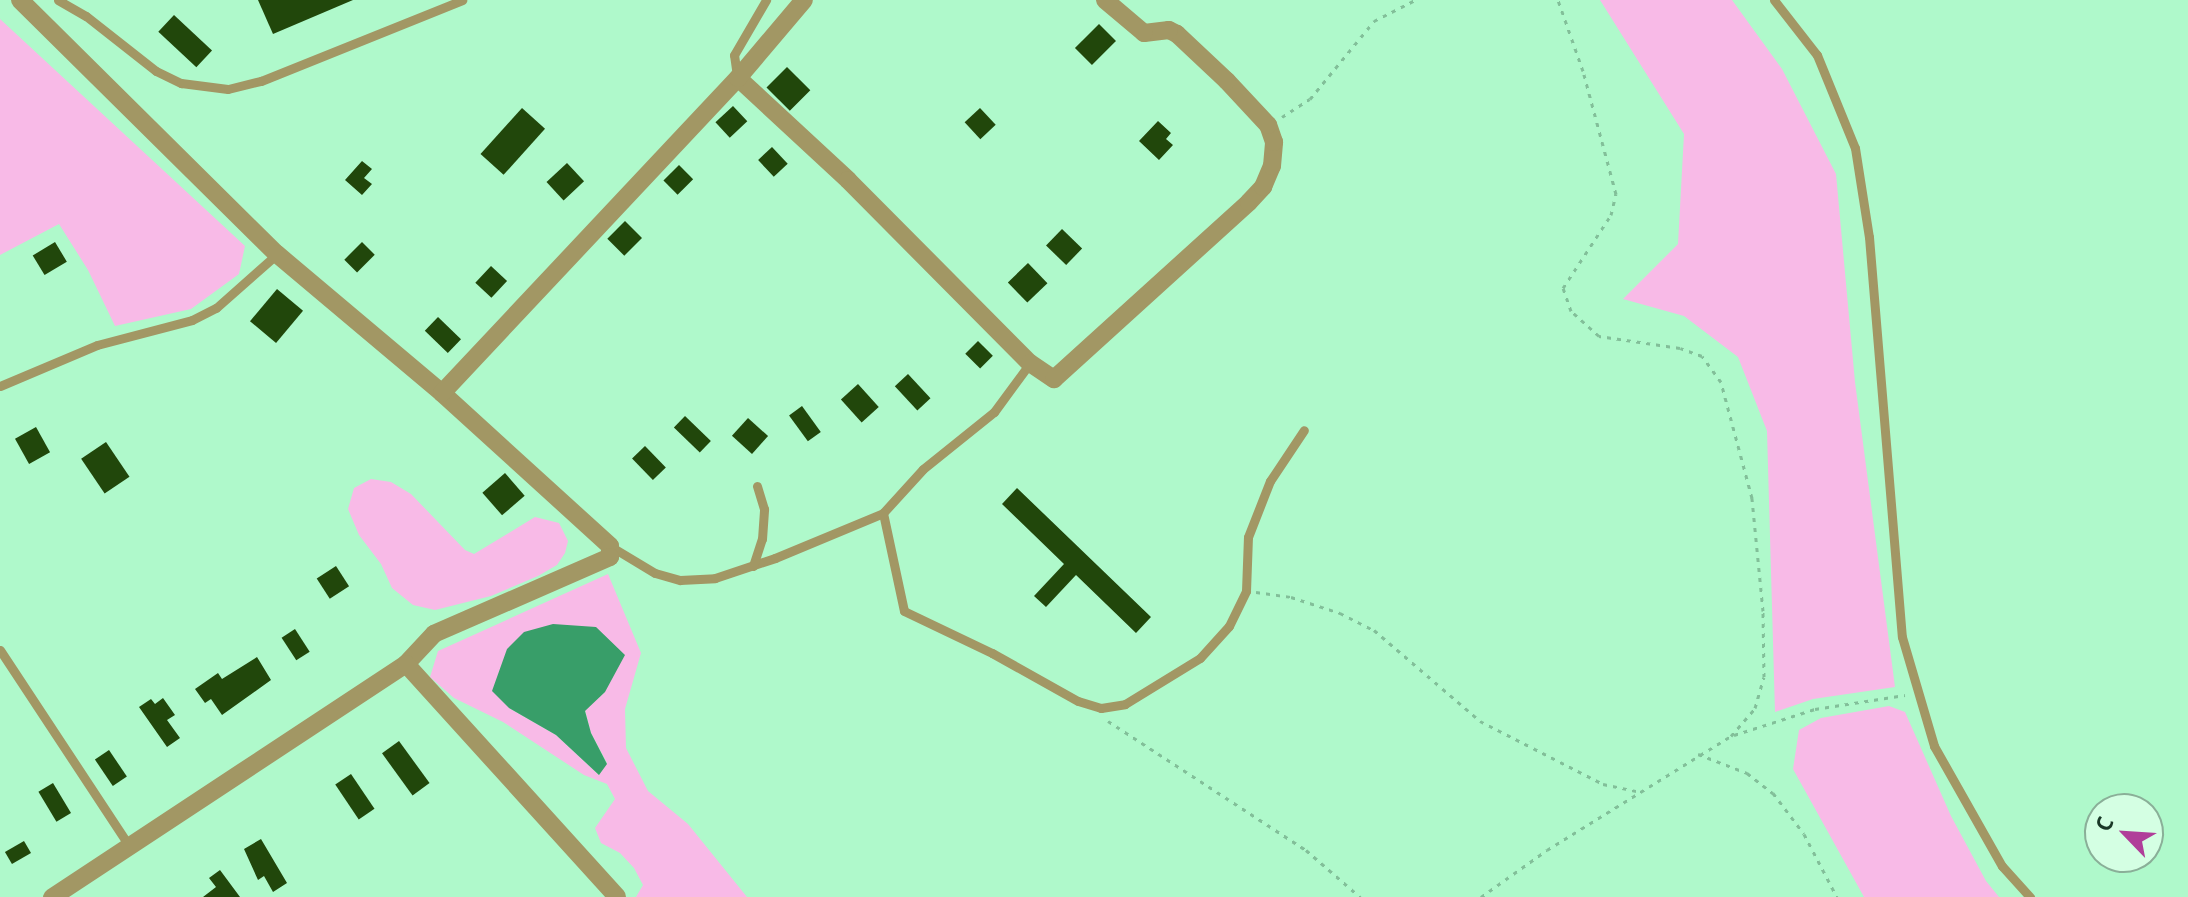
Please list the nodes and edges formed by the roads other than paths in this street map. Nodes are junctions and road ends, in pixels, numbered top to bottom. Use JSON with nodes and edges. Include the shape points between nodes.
{"nodes":[{"id":1,"x":20,"y":0,"type":"edge"},
{"id":2,"x":58,"y":0,"type":"edge"},
{"id":3,"x":462,"y":0,"type":"edge"},
{"id":4,"x":766,"y":0,"type":"edge"},
{"id":5,"x":804,"y":0,"type":"edge"},
{"id":6,"x":1105,"y":0,"type":"edge"},
{"id":7,"x":1774,"y":0,"type":"edge"},
{"id":8,"x":738,"y":78,"type":"junction"},
{"id":9,"x":277,"y":254,"type":"junction"},
{"id":10,"x":1030,"y":363,"type":"junction"},
{"id":11,"x":0,"y":386,"type":"edge"},
{"id":12,"x":442,"y":393,"type":"junction"},
{"id":13,"x":1304,"y":430,"type":"dead end"},
{"id":14,"x":757,"y":486,"type":"dead end"},
{"id":15,"x":883,"y":513,"type":"junction"},
{"id":16,"x":610,"y":546,"type":"junction"},
{"id":17,"x":753,"y":566,"type":"junction"},
{"id":18,"x":0,"y":650,"type":"edge"},
{"id":19,"x":406,"y":664,"type":"junction"},
{"id":20,"x":129,"y":846,"type":"junction"},
{"id":21,"x":52,"y":897,"type":"edge"},
{"id":22,"x":617,"y":897,"type":"edge"},
{"id":23,"x":2030,"y":897,"type":"edge"}],
"edges":[{"from":1,"to":9,"type":"street"},
{"from":2,"to":3,"type":"lane","via":[[156,71],[181,83],[228,89],[261,81]]},
{"from":4,"to":8,"type":"lane","via":[[734,55]]},
{"from":5,"to":8,"type":"street"},
{"from":6,"to":10,"type":"street","via":[[1144,33],[1177,34],[1227,81],[1268,125],[1274,142],[1272,166],[1249,202],[1054,379]]},
{"from":7,"to":23,"type":"lane","via":[[1817,55],[1855,148],[1869,237],[1902,637],[1934,746],[2002,866]]},
{"from":8,"to":10,"type":"street"},
{"from":8,"to":12,"type":"street"},
{"from":9,"to":11,"type":"lane","via":[[228,299],[192,320],[97,345]]},
{"from":9,"to":12,"type":"street"},
{"from":10,"to":15,"type":"lane","via":[[994,412],[923,469]]},
{"from":12,"to":16,"type":"street"},
{"from":13,"to":15,"type":"lane","via":[[1270,481],[1248,537],[1246,591],[1229,626],[1200,658],[1125,704],[1101,708],[1078,701],[904,611]]},
{"from":14,"to":17,"type":"lane","via":[[764,509]]},
{"from":15,"to":17,"type":"lane"},
{"from":16,"to":17,"type":"lane","via":[[655,573],[680,580],[715,578]]},
{"from":16,"to":19,"type":"street","via":[[610,557],[434,634]]},
{"from":18,"to":20,"type":"lane"},
{"from":19,"to":20,"type":"street"},
{"from":19,"to":22,"type":"street"},
{"from":20,"to":21,"type":"street"}]}
